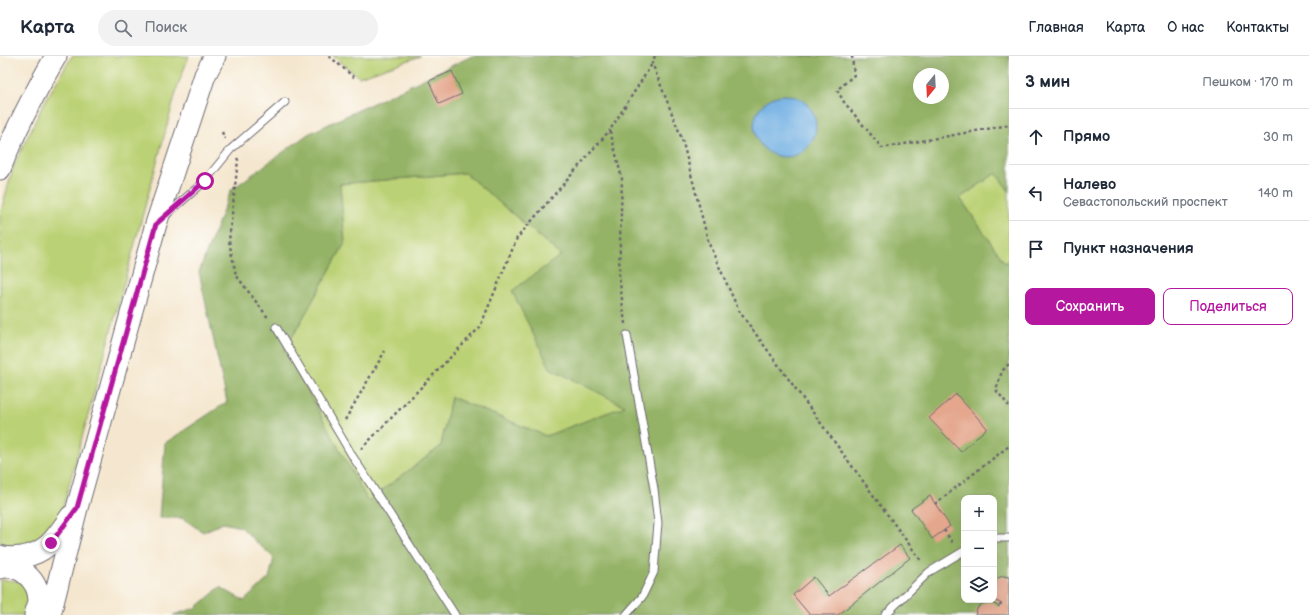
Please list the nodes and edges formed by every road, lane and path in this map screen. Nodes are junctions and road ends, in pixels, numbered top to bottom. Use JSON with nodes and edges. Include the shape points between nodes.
{"nodes":[{"id":1,"x":56,"y":56,"type":"edge"},
{"id":2,"x":215,"y":56,"type":"edge"},
{"id":3,"x":329,"y":56,"type":"edge"},
{"id":4,"x":656,"y":56,"type":"edge"},
{"id":5,"x":852,"y":56,"type":"edge"},
{"id":6,"x":652,"y":64,"type":"junction"},
{"id":7,"x":207,"y":66,"type":"edge"},
{"id":8,"x":355,"y":78,"type":"dead end"},
{"id":9,"x":285,"y":102,"type":"dead end"},
{"id":10,"x":1009,"y":125,"type":"edge"},
{"id":11,"x":610,"y":130,"type":"junction"},
{"id":12,"x":222,"y":132,"type":"dead end"},
{"id":13,"x":231,"y":149,"type":"junction"},
{"id":14,"x":0,"y":169,"type":"edge"},
{"id":15,"x":156,"y":224,"type":"junction"},
{"id":16,"x":276,"y":327,"type":"joint"},
{"id":17,"x":627,"y":335,"type":"joint"},
{"id":18,"x":385,"y":351,"type":"dead end"},
{"id":19,"x":1009,"y":364,"type":"edge"},
{"id":20,"x":1009,"y":406,"type":"edge"},
{"id":21,"x":338,"y":433,"type":"junction"},
{"id":22,"x":1009,"y":446,"type":"edge"},
{"id":23,"x":352,"y":457,"type":"junction"},
{"id":24,"x":935,"y":504,"type":"dead end"},
{"id":25,"x":77,"y":508,"type":"junction"},
{"id":26,"x":944,"y":530,"type":"dead end"},
{"id":27,"x":997,"y":538,"type":"edge"},
{"id":28,"x":1009,"y":538,"type":"edge"},
{"id":29,"x":961,"y":551,"type":"edge"},
{"id":30,"x":961,"y":553,"type":"edge"},
{"id":31,"x":0,"y":556,"type":"edge"},
{"id":32,"x":0,"y":568,"type":"edge"},
{"id":33,"x":930,"y":572,"type":"junction"},
{"id":34,"x":35,"y":615,"type":"edge"},
{"id":35,"x":50,"y":615,"type":"edge"},
{"id":36,"x":455,"y":615,"type":"edge"},
{"id":37,"x":626,"y":615,"type":"edge"},
{"id":38,"x":885,"y":615,"type":"edge"}],
"edges":[{"from":1,"to":14,"type":"main road","via":[[36,91]]},
{"from":2,"to":7,"type":"main road"},
{"from":3,"to":8,"type":"path"},
{"from":4,"to":6,"type":"path"},
{"from":5,"to":10,"type":"path","via":[[854,75],[837,90],[882,148]]},
{"from":6,"to":11,"type":"path"},
{"from":6,"to":33,"type":"path","via":[[682,139],[709,244],[739,311]]},
{"from":7,"to":15,"type":"main road"},
{"from":9,"to":13,"type":"lane"},
{"from":11,"to":17,"type":"path","via":[[622,179],[619,275]]},
{"from":11,"to":23,"type":"path","via":[[517,238],[480,327]]},
{"from":12,"to":13,"type":"path"},
{"from":13,"to":15,"type":"lane","via":[[205,181]]},
{"from":13,"to":16,"type":"path","via":[[238,160],[229,241],[236,276]]},
{"from":15,"to":25,"type":"main road"},
{"from":16,"to":21,"type":"lane"},
{"from":17,"to":37,"type":"lane","via":[[658,523],[654,572],[642,597]]},
{"from":18,"to":21,"type":"path"},
{"from":19,"to":20,"type":"path","via":[[1002,371],[996,390]]},
{"from":21,"to":23,"type":"lane"},
{"from":22,"to":24,"type":"path"},
{"from":23,"to":36,"type":"lane"},
{"from":25,"to":31,"type":"main road","via":[[51,543],[33,555],[8,559]]},
{"from":25,"to":35,"type":"main road"},
{"from":26,"to":29,"type":"path"},
{"from":27,"to":28,"type":"lane"},
{"from":30,"to":33,"type":"lane"},
{"from":32,"to":34,"type":"main road","via":[[6,566],[22,571],[34,582],[39,600]]},
{"from":33,"to":38,"type":"lane"}]}
